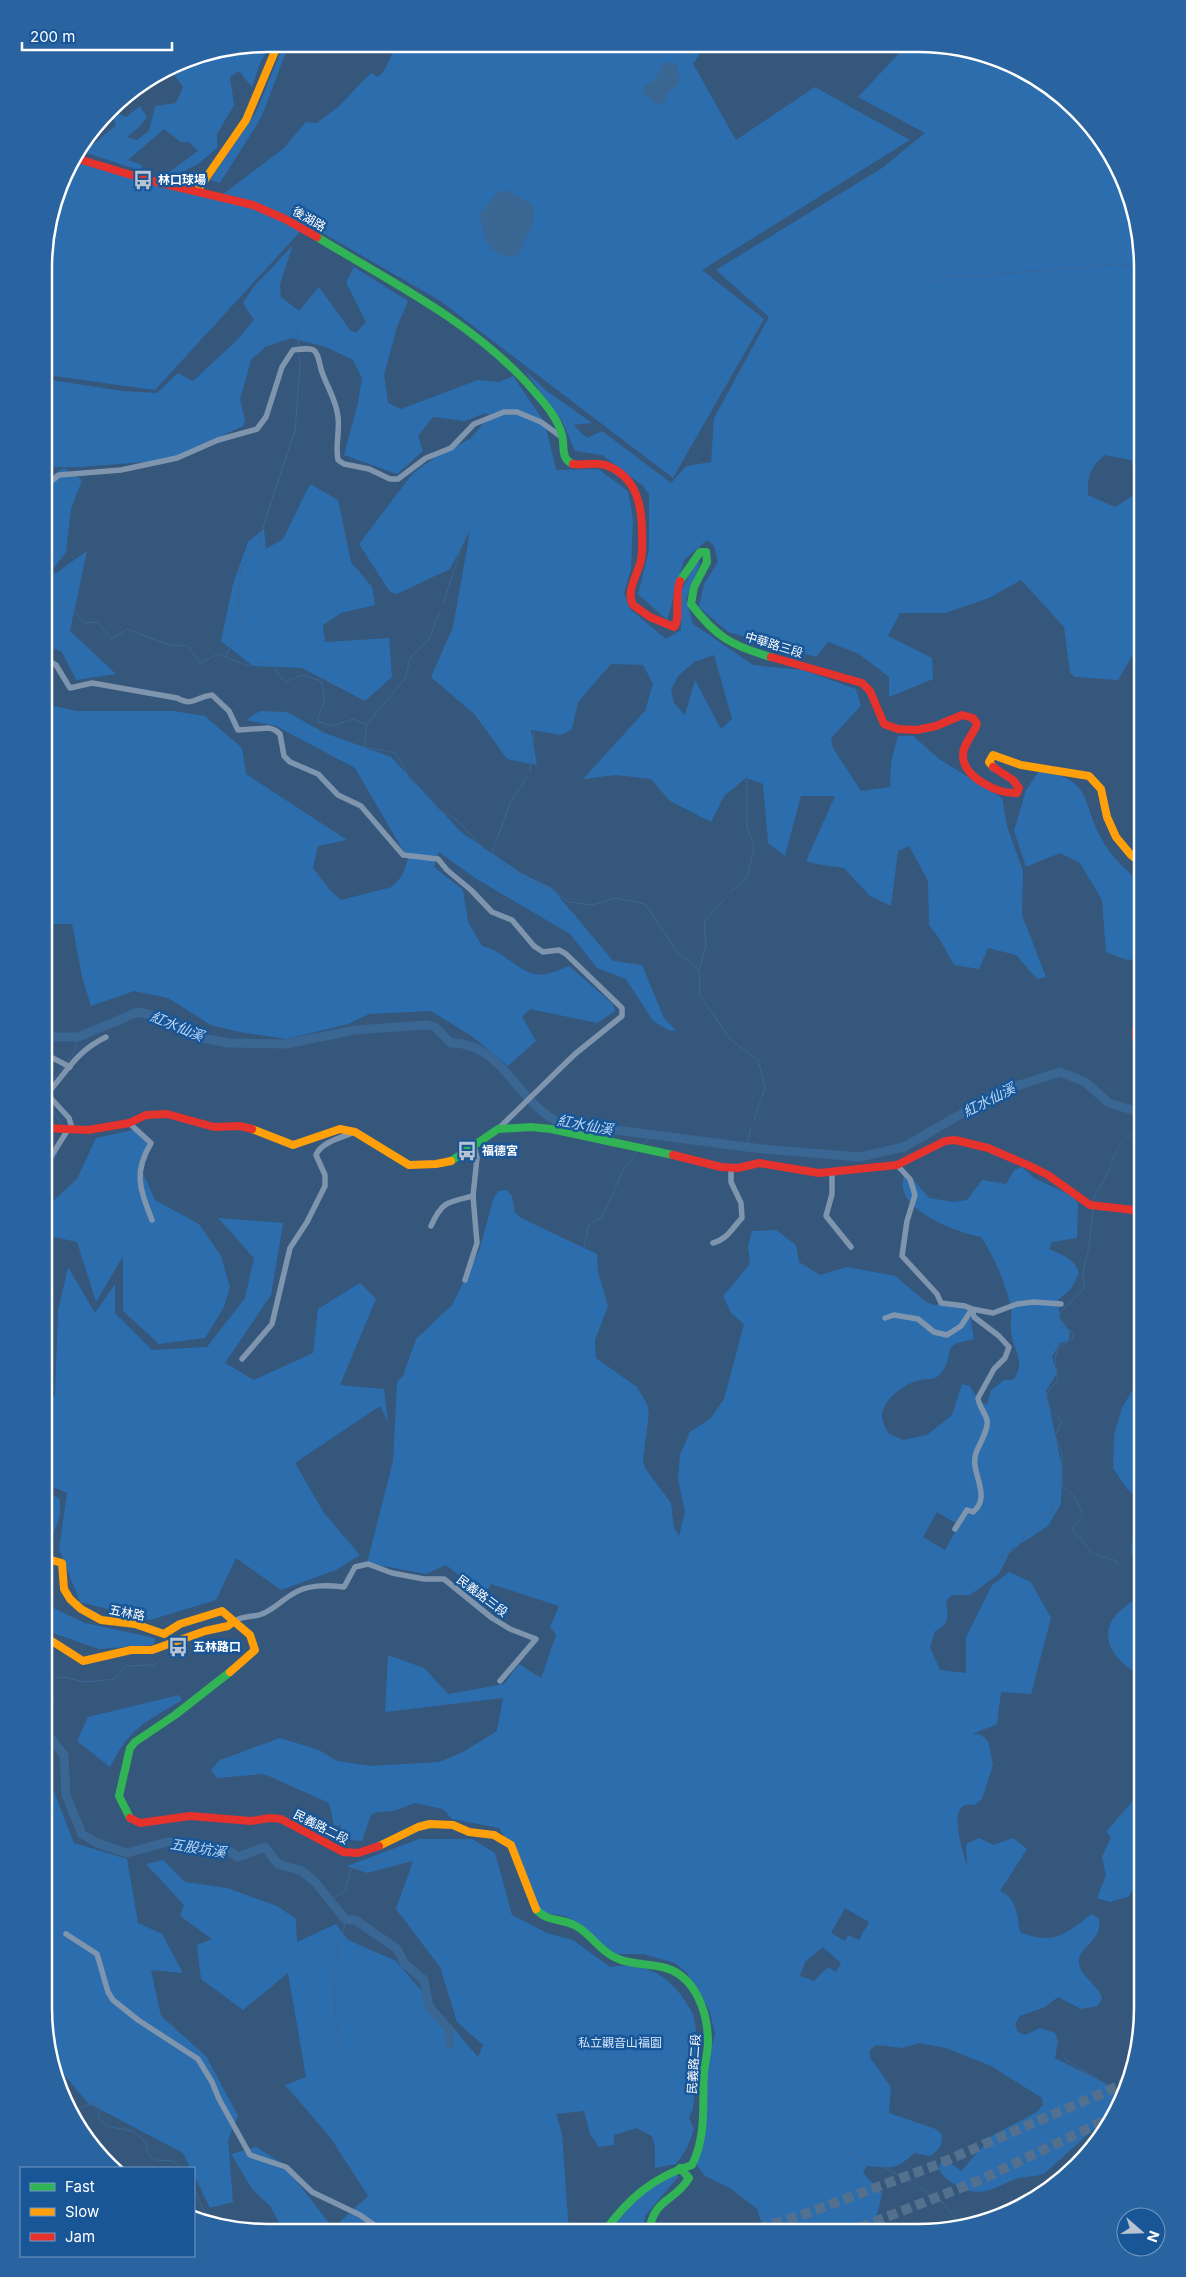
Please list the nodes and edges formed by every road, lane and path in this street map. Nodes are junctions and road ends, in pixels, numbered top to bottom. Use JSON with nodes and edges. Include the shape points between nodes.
{"nodes":[{"id":1,"x":275,"y":52,"type":"edge"},
{"id":2,"x":82,"y":160,"type":"edge"},
{"id":3,"x":196,"y":191,"type":"junction"},
{"id":4,"x":503,"y":360,"type":"joint"},
{"id":5,"x":563,"y":438,"type":"junction"},
{"id":6,"x":52,"y":481,"type":"edge"},
{"id":7,"x":52,"y":663,"type":"edge"},
{"id":8,"x":1134,"y":857,"type":"edge"},
{"id":9,"x":106,"y":1037,"type":"dead end"},
{"id":10,"x":52,"y":1057,"type":"edge"},
{"id":11,"x":70,"y":1067,"type":"junction"},
{"id":12,"x":52,"y":1088,"type":"edge"},
{"id":13,"x":52,"y":1099,"type":"edge"},
{"id":14,"x":129,"y":1123,"type":"junction"},
{"id":15,"x":52,"y":1128,"type":"edge"},
{"id":16,"x":67,"y":1129,"type":"junction"},
{"id":17,"x":498,"y":1129,"type":"junction"},
{"id":18,"x":355,"y":1132,"type":"junction"},
{"id":19,"x":474,"y":1146,"type":"junction"},
{"id":20,"x":52,"y":1154,"type":"edge"},
{"id":21,"x":897,"y":1165,"type":"junction"},
{"id":22,"x":731,"y":1168,"type":"junction"},
{"id":23,"x":832,"y":1172,"type":"junction"},
{"id":24,"x":473,"y":1196,"type":"junction"},
{"id":25,"x":1134,"y":1210,"type":"edge"},
{"id":26,"x":152,"y":1220,"type":"dead end"},
{"id":27,"x":431,"y":1226,"type":"dead end"},
{"id":28,"x":713,"y":1243,"type":"dead end"},
{"id":29,"x":851,"y":1247,"type":"dead end"},
{"id":30,"x":465,"y":1280,"type":"dead end"},
{"id":31,"x":1061,"y":1304,"type":"dead end"},
{"id":32,"x":972,"y":1309,"type":"junction"},
{"id":33,"x":885,"y":1318,"type":"dead end"},
{"id":34,"x":242,"y":1359,"type":"dead end"},
{"id":35,"x":955,"y":1529,"type":"dead end"},
{"id":36,"x":52,"y":1560,"type":"edge"},
{"id":37,"x":233,"y":1622,"type":"junction"},
{"id":38,"x":52,"y":1641,"type":"edge"},
{"id":39,"x":500,"y":1681,"type":"dead end"},
{"id":40,"x":66,"y":1934,"type":"dead end"},
{"id":41,"x":680,"y":2168,"type":"junction"},
{"id":42,"x":373,"y":2224,"type":"edge"},
{"id":43,"x":610,"y":2224,"type":"edge"},
{"id":44,"x":650,"y":2224,"type":"edge"}],
"edges":[{"from":1,"to":3,"type":"street","via":[[246,120]]},
{"from":2,"to":3,"type":"street","name":"後湖路"},
{"from":3,"to":4,"type":"street","name":"後湖路","via":[[250,204],[296,224],[414,294]]},
{"from":4,"to":5,"type":"street","name":"中華路三段","via":[[534,392]]},
{"from":5,"to":6,"type":"street","via":[[541,422],[517,412],[504,412],[474,424],[451,448],[426,458],[398,479],[344,464],[338,460],[337,454],[339,419],[336,404],[321,369],[321,359],[313,350],[306,348],[293,350],[282,367],[266,418],[256,429],[218,440],[178,458],[120,470],[60,475]]},
{"from":5,"to":8,"type":"street","name":"中華路三段","via":[[567,461],[572,464],[602,464],[613,469],[628,480],[640,500],[642,557],[630,594],[636,607],[674,627],[679,617],[676,593],[684,573],[700,552],[706,552],[708,558],[704,572],[694,585],[691,604],[726,642],[862,683],[870,690],[884,724],[889,727],[927,728],[947,724],[962,715],[973,718],[977,724],[963,759],[974,775],[995,789],[1013,794],[1019,788],[1015,780],[991,766],[988,762],[993,755],[1022,765],[1089,776],[1102,789],[1112,828],[1124,848]]},
{"from":7,"to":17,"type":"street","via":[[70,688],[101,684],[193,703],[202,696],[212,695],[229,711],[238,730],[275,730],[280,734],[284,756],[290,762],[318,774],[338,795],[361,806],[403,855],[438,859],[492,912],[512,920],[534,946],[544,952],[559,950],[566,954],[622,1008],[622,1016],[575,1054]]},
{"from":9,"to":11,"type":"street","via":[[89,1046]]},
{"from":10,"to":11,"type":"street"},
{"from":11,"to":12,"type":"street"},
{"from":13,"to":16,"type":"street","via":[[69,1118]]},
{"from":14,"to":16,"type":"street","via":[[88,1130]]},
{"from":14,"to":18,"type":"street","via":[[146,1114],[167,1114],[214,1127],[247,1127],[293,1144],[340,1129]]},
{"from":14,"to":26,"type":"street","via":[[150,1143],[139,1170],[141,1190]]},
{"from":15,"to":16,"type":"street"},
{"from":16,"to":20,"type":"street"},
{"from":17,"to":19,"type":"street"},
{"from":17,"to":22,"type":"street","via":[[551,1129]]},
{"from":18,"to":19,"type":"street","via":[[409,1165],[454,1160]]},
{"from":18,"to":34,"type":"street","via":[[325,1144],[316,1155],[326,1175],[325,1186],[290,1248],[272,1324]]},
{"from":19,"to":24,"type":"street","via":[[477,1158]]},
{"from":21,"to":23,"type":"street"},
{"from":21,"to":25,"type":"street","via":[[945,1141],[955,1140],[988,1148],[1030,1166],[1093,1206]]},
{"from":21,"to":32,"type":"street","via":[[910,1179],[915,1194],[902,1256],[937,1294],[941,1303]]},
{"from":22,"to":23,"type":"street","via":[[759,1163]]},
{"from":22,"to":28,"type":"street","via":[[731,1182],[741,1203],[742,1218],[729,1236]]},
{"from":23,"to":29,"type":"street","via":[[832,1194],[826,1216]]},
{"from":24,"to":27,"type":"street","via":[[438,1209]]},
{"from":24,"to":30,"type":"street","via":[[477,1244]]},
{"from":31,"to":32,"type":"street","via":[[1017,1304],[993,1313]]},
{"from":32,"to":33,"type":"street","via":[[961,1326],[947,1335],[934,1332],[918,1319],[894,1315]]},
{"from":32,"to":35,"type":"street","via":[[974,1317],[1008,1347],[1005,1358],[994,1368],[978,1398],[987,1420],[974,1463],[980,1503],[973,1512],[966,1510]]},
{"from":36,"to":37,"type":"street","name":"五林路","via":[[62,1563],[65,1569],[63,1587],[66,1595],[96,1618],[112,1623],[138,1624],[164,1634],[180,1624],[222,1610]]},
{"from":37,"to":38,"type":"street","via":[[152,1650],[131,1650],[83,1661]]},
{"from":37,"to":39,"type":"street","name":"民義路三段","via":[[240,1617],[272,1609],[292,1594],[306,1589],[322,1584],[344,1587],[355,1567],[368,1564],[392,1573],[444,1579],[492,1618],[510,1629],[536,1638]]},
{"from":37,"to":41,"type":"street","name":"民義路二段","via":[[247,1630],[255,1650],[130,1748],[119,1796],[131,1819],[140,1823],[190,1816],[251,1822],[270,1818],[299,1827],[343,1852],[358,1853],[430,1824],[453,1825],[502,1839],[511,1845],[540,1916],[573,1924],[605,1953],[621,1960],[676,1972],[696,1995],[708,2030],[702,2130],[698,2156],[692,2165]]},
{"from":40,"to":42,"type":"street","via":[[97,1954],[113,2000],[198,2059],[250,2155],[286,2167],[312,2192]]},
{"from":41,"to":43,"type":"street","name":"民義路二段","via":[[651,2181],[632,2196]]},
{"from":41,"to":44,"type":"street","via":[[689,2178],[687,2183],[662,2200]]}]}
